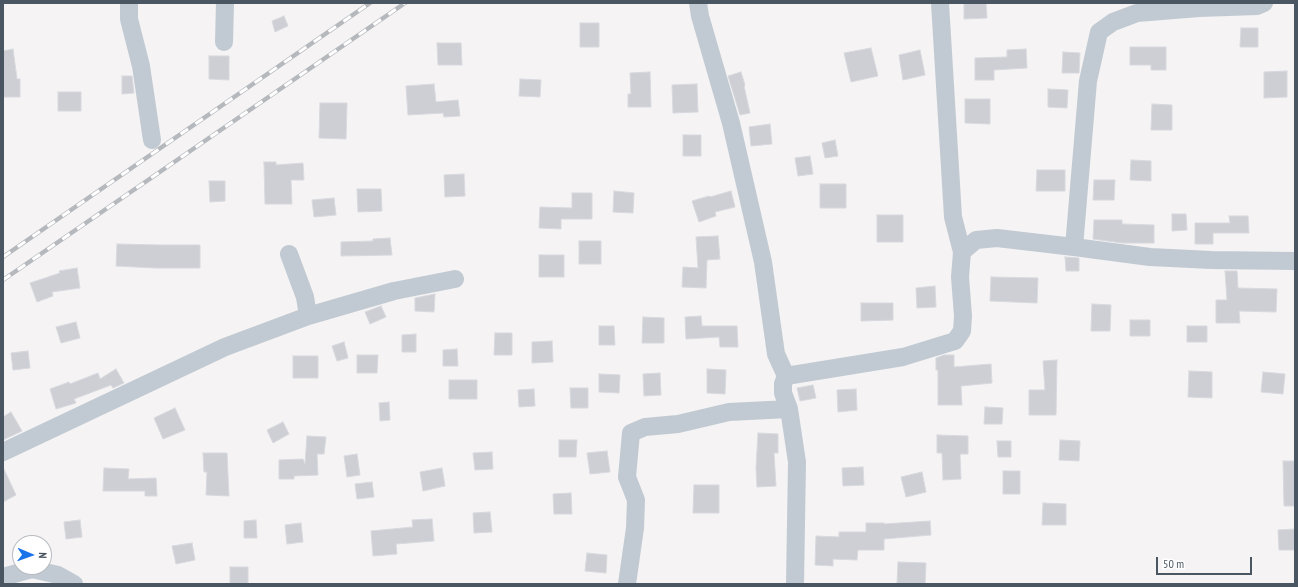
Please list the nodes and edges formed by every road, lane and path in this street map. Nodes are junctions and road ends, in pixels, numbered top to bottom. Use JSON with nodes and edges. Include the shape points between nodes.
{"nodes":[{"id":1,"x":128,"y":3,"type":"edge"},
{"id":2,"x":225,"y":3,"type":"edge"},
{"id":3,"x":698,"y":3,"type":"edge"},
{"id":4,"x":940,"y":3,"type":"edge"},
{"id":5,"x":1264,"y":3,"type":"edge"},
{"id":6,"x":224,"y":42,"type":"dead end"},
{"id":7,"x":152,"y":140,"type":"dead end"},
{"id":8,"x":1074,"y":246,"type":"junction"},
{"id":9,"x":962,"y":252,"type":"junction"},
{"id":10,"x":289,"y":254,"type":"dead end"},
{"id":11,"x":1295,"y":261,"type":"edge"},
{"id":12,"x":455,"y":279,"type":"dead end"},
{"id":13,"x":308,"y":316,"type":"junction"},
{"id":14,"x":786,"y":376,"type":"junction"},
{"id":15,"x":789,"y":409,"type":"junction"},
{"id":16,"x":3,"y":452,"type":"edge"},
{"id":17,"x":3,"y":577,"type":"edge"},
{"id":18,"x":74,"y":584,"type":"edge"},
{"id":19,"x":627,"y":584,"type":"edge"},
{"id":20,"x":795,"y":584,"type":"edge"}],
"edges":[{"from":1,"to":7,"type":"street","via":[[128,19],[141,66]]},
{"from":2,"to":6,"type":"street"},
{"from":3,"to":14,"type":"street","via":[[731,123],[763,262],[776,354]]},
{"from":4,"to":9,"type":"street","via":[[953,217]]},
{"from":5,"to":8,"type":"street","via":[[1257,6],[1138,13],[1113,22],[1099,32],[1088,81]]},
{"from":8,"to":9,"type":"street","via":[[997,238],[976,240]]},
{"from":8,"to":11,"type":"street","via":[[1150,257]]},
{"from":9,"to":14,"type":"street","via":[[962,331],[955,341],[903,357]]},
{"from":10,"to":13,"type":"street","via":[[305,298]]},
{"from":12,"to":13,"type":"street","via":[[394,291]]},
{"from":13,"to":16,"type":"street","via":[[225,347]]},
{"from":14,"to":15,"type":"street","via":[[783,393]]},
{"from":15,"to":19,"type":"street","via":[[729,412],[678,424],[645,427],[632,433],[627,477],[636,500]]},
{"from":15,"to":20,"type":"street","via":[[797,462]]},
{"from":17,"to":18,"type":"street","via":[[32,569],[58,575]]}]}
